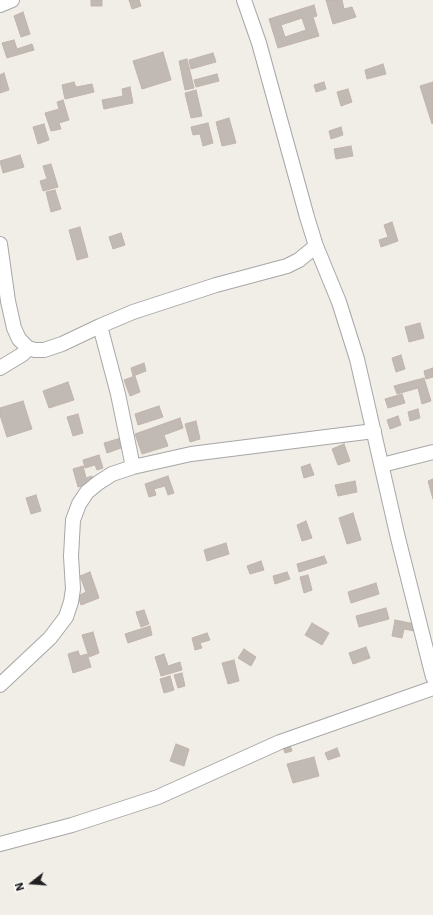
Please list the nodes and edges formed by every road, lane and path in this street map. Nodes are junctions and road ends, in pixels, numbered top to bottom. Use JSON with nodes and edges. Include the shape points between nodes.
{"nodes":[{"id":1,"x":12,"y":0,"type":"edge"},
{"id":2,"x":244,"y":0,"type":"edge"},
{"id":3,"x":0,"y":5,"type":"edge"},
{"id":4,"x":0,"y":244,"type":"edge"},
{"id":5,"x":316,"y":246,"type":"junction"},
{"id":6,"x":100,"y":326,"type":"junction"},
{"id":7,"x":28,"y":348,"type":"junction"},
{"id":8,"x":0,"y":368,"type":"edge"},
{"id":9,"x":374,"y":431,"type":"junction"},
{"id":10,"x":433,"y":452,"type":"edge"},
{"id":11,"x":382,"y":465,"type":"junction"},
{"id":12,"x":133,"y":466,"type":"junction"},
{"id":13,"x":433,"y":677,"type":"edge"},
{"id":14,"x":0,"y":685,"type":"edge"},
{"id":15,"x":433,"y":688,"type":"edge"},
{"id":16,"x":0,"y":844,"type":"edge"}],
"edges":[{"from":1,"to":3,"type":"street"},
{"from":2,"to":5,"type":"street","via":[[259,43]]},
{"from":4,"to":7,"type":"street","via":[[14,328],[19,339]]},
{"from":5,"to":6,"type":"street","via":[[287,266],[216,285],[133,312]]},
{"from":5,"to":9,"type":"street","via":[[339,302],[355,352]]},
{"from":6,"to":7,"type":"street","via":[[44,350]]},
{"from":6,"to":12,"type":"street"},
{"from":7,"to":8,"type":"street"},
{"from":9,"to":11,"type":"street"},
{"from":9,"to":12,"type":"street","via":[[191,454]]},
{"from":10,"to":11,"type":"street"},
{"from":11,"to":13,"type":"street"},
{"from":12,"to":14,"type":"street","via":[[98,483],[87,492],[79,504],[74,520],[71,556],[73,589],[66,617],[50,638]]},
{"from":15,"to":16,"type":"street","via":[[280,742],[158,797],[72,825]]}]}
